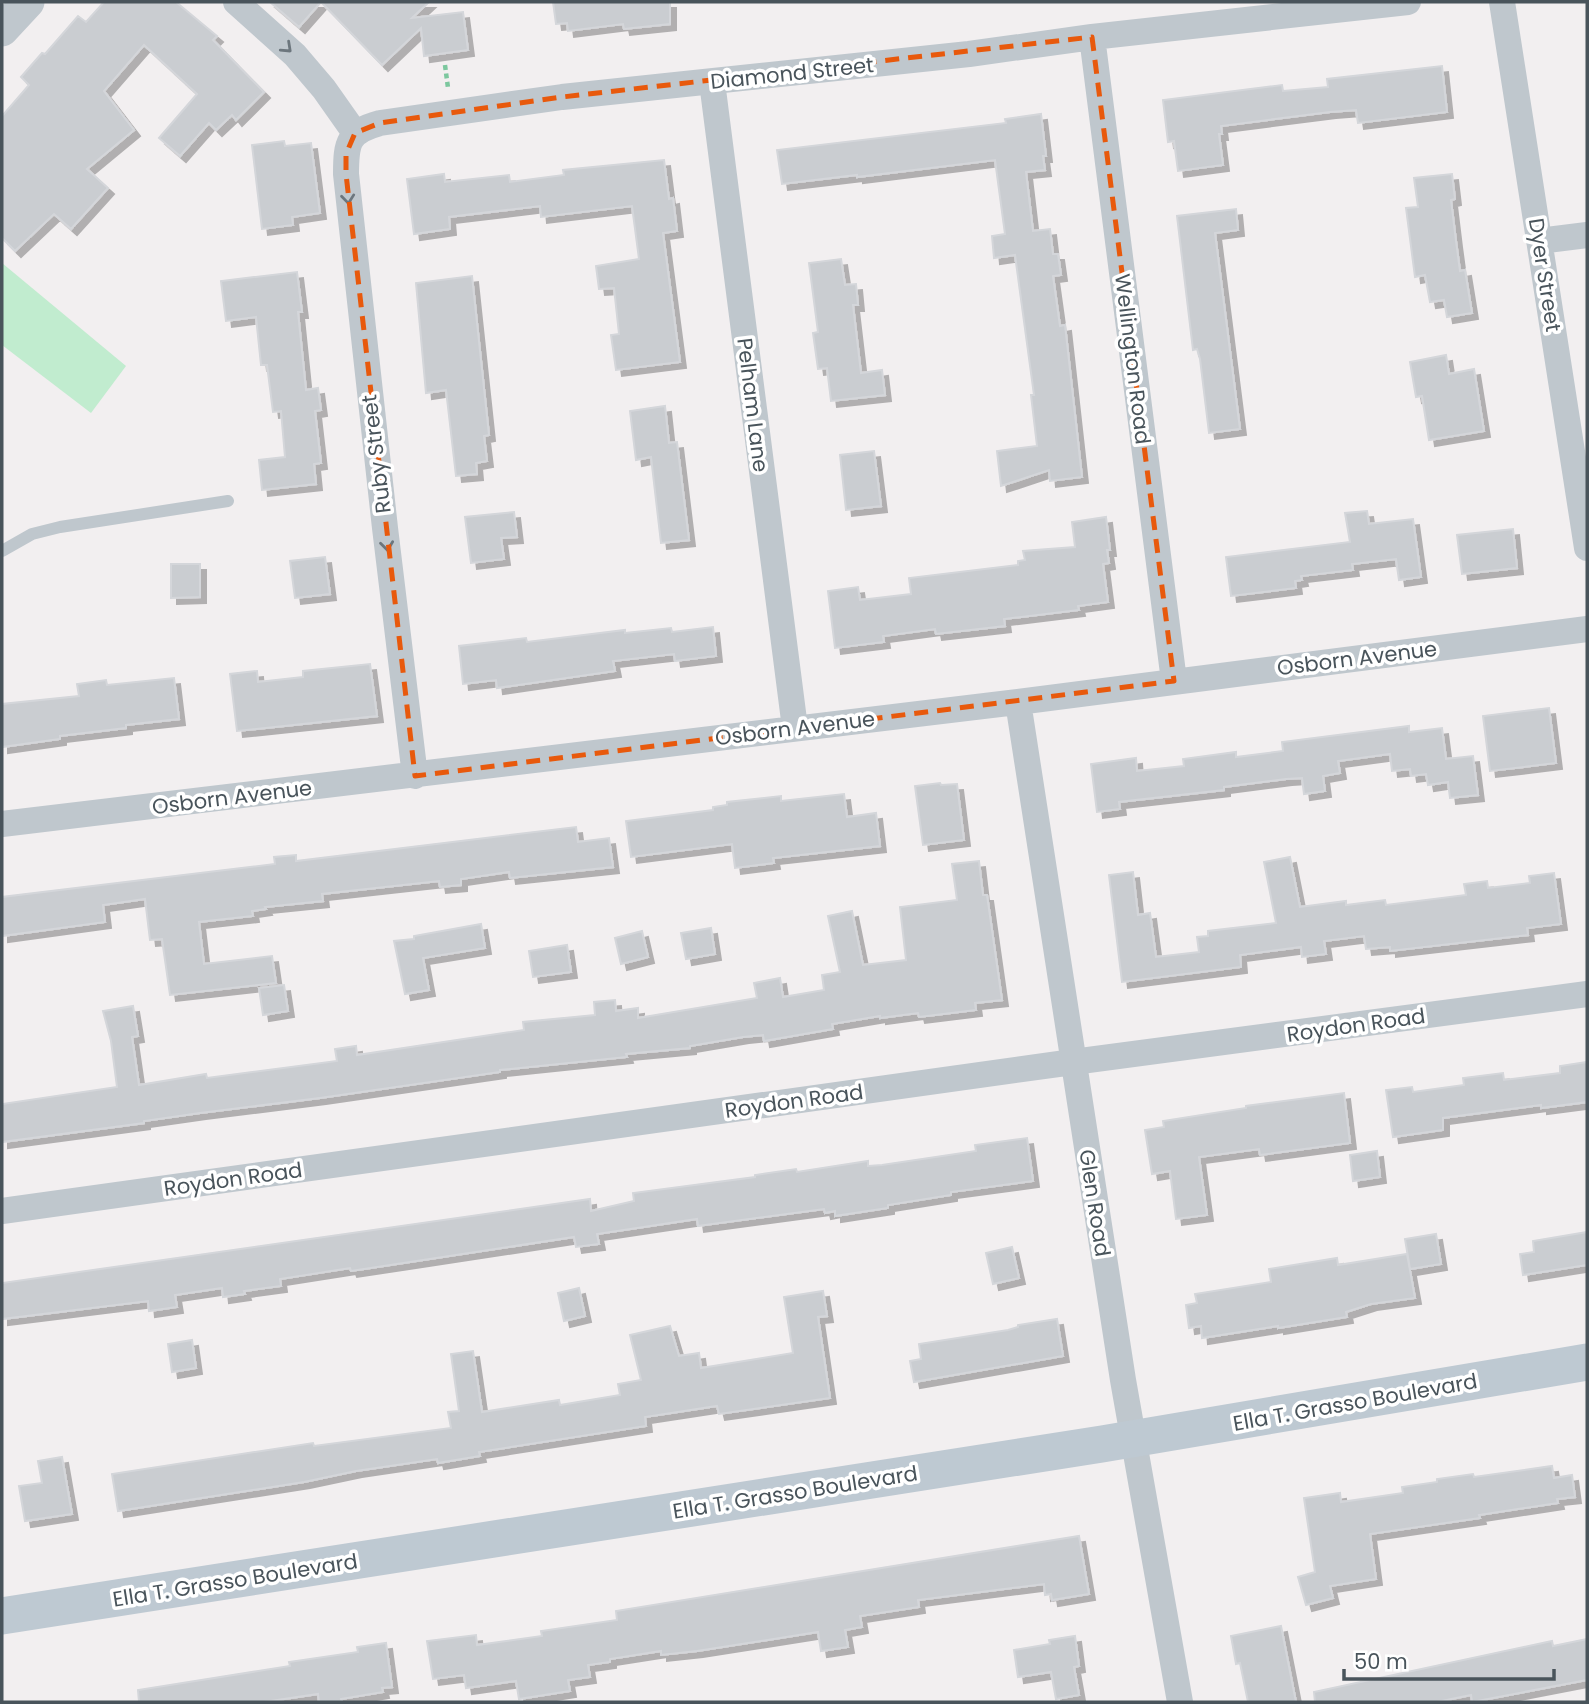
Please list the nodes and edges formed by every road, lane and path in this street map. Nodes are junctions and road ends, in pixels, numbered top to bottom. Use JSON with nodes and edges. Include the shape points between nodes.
{"nodes":[{"id":1,"x":28,"y":2,"type":"edge"},
{"id":2,"x":236,"y":2,"type":"edge"},
{"id":3,"x":1408,"y":2,"type":"edge"},
{"id":4,"x":1502,"y":2,"type":"edge"},
{"id":5,"x":2,"y":30,"type":"edge"},
{"id":6,"x":1092,"y":37,"type":"junction"},
{"id":7,"x":712,"y":82,"type":"junction"},
{"id":8,"x":355,"y":133,"type":"junction"},
{"id":9,"x":1587,"y":235,"type":"edge"},
{"id":10,"x":1539,"y":241,"type":"junction"},
{"id":11,"x":228,"y":501,"type":"dead end"},
{"id":12,"x":1587,"y":548,"type":"edge"},
{"id":13,"x":2,"y":551,"type":"edge"},
{"id":14,"x":1587,"y":629,"type":"edge"},
{"id":15,"x":1174,"y":681,"type":"junction"},
{"id":16,"x":1018,"y":702,"type":"junction"},
{"id":17,"x":794,"y":728,"type":"junction"},
{"id":18,"x":415,"y":776,"type":"junction"},
{"id":19,"x":2,"y":824,"type":"edge"},
{"id":20,"x":1587,"y":994,"type":"edge"},
{"id":21,"x":1073,"y":1062,"type":"junction"},
{"id":22,"x":2,"y":1211,"type":"edge"},
{"id":23,"x":1587,"y":1363,"type":"edge"},
{"id":24,"x":1133,"y":1439,"type":"junction"},
{"id":25,"x":2,"y":1616,"type":"edge"},
{"id":26,"x":1180,"y":1702,"type":"edge"}],
"edges":[{"from":1,"to":5,"type":"street"},
{"from":2,"to":8,"type":"street","one_way":true,"via":[[295,55]]},
{"from":3,"to":6,"type":"street","name":"Diamond Street"},
{"from":4,"to":10,"type":"street","name":"Dyer Street"},
{"from":6,"to":7,"type":"street","name":"Diamond Street"},
{"from":6,"to":15,"type":"street","name":"Wellington Road"},
{"from":7,"to":8,"type":"street","name":"Diamond Street","via":[[391,121]]},
{"from":7,"to":17,"type":"street","name":"Pelham Lane"},
{"from":8,"to":18,"type":"street","name":"Ruby Street","one_way":true,"via":[[349,140],[346,174]]},
{"from":9,"to":10,"type":"street"},
{"from":10,"to":12,"type":"street","name":"Dyer Street"},
{"from":11,"to":13,"type":"lane","via":[[60,527],[32,534]]},
{"from":14,"to":15,"type":"street","name":"Osborn Avenue"},
{"from":15,"to":16,"type":"street","name":"Osborn Avenue"},
{"from":16,"to":17,"type":"street","name":"Osborn Avenue"},
{"from":16,"to":21,"type":"street","name":"Glen Road"},
{"from":17,"to":18,"type":"street","name":"Osborn Avenue"},
{"from":18,"to":19,"type":"street","name":"Osborn Avenue"},
{"from":20,"to":21,"type":"street","name":"Roydon Road"},
{"from":21,"to":22,"type":"street","name":"Roydon Road"},
{"from":21,"to":24,"type":"street","name":"Glen Road"},
{"from":23,"to":24,"type":"main road","name":"Ella T. Grasso Boulevard"},
{"from":24,"to":25,"type":"main road","name":"Ella T. Grasso Boulevard"},
{"from":24,"to":26,"type":"street","name":"Glen Road"}]}
